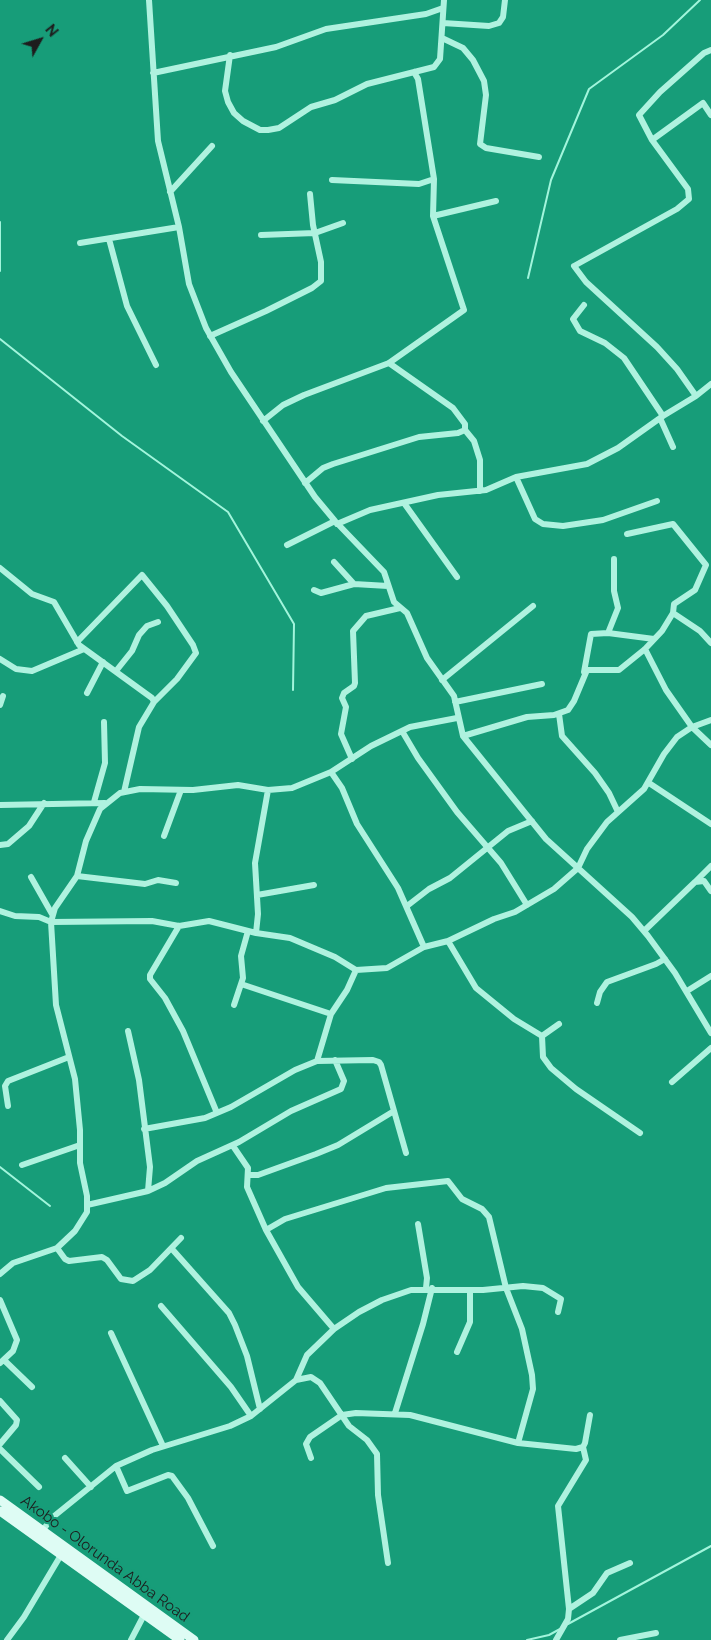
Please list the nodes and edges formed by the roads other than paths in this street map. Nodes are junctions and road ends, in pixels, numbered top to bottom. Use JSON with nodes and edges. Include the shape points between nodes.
{"nodes":[{"id":1,"x":149,"y":0,"type":"edge"},
{"id":2,"x":444,"y":0,"type":"edge"},
{"id":3,"x":505,"y":0,"type":"edge"},
{"id":4,"x":443,"y":8,"type":"junction"},
{"id":5,"x":443,"y":23,"type":"junction"},
{"id":6,"x":442,"y":38,"type":"junction"},
{"id":7,"x":711,"y":50,"type":"edge"},
{"id":8,"x":230,"y":55,"type":"junction"},
{"id":9,"x":414,"y":72,"type":"junction"},
{"id":10,"x":153,"y":73,"type":"junction"},
{"id":11,"x":711,"y":115,"type":"edge"},
{"id":12,"x":652,"y":140,"type":"junction"},
{"id":13,"x":212,"y":146,"type":"dead end"},
{"id":14,"x":539,"y":157,"type":"dead end"},
{"id":15,"x":434,"y":179,"type":"junction"},
{"id":16,"x":332,"y":180,"type":"dead end"},
{"id":17,"x":170,"y":192,"type":"junction"},
{"id":18,"x":310,"y":194,"type":"dead end"},
{"id":19,"x":496,"y":201,"type":"dead end"},
{"id":20,"x":433,"y":216,"type":"junction"},
{"id":21,"x":343,"y":224,"type":"dead end"},
{"id":22,"x":178,"y":227,"type":"junction"},
{"id":23,"x":315,"y":233,"type":"junction"},
{"id":24,"x":261,"y":235,"type":"dead end"},
{"id":25,"x":110,"y":239,"type":"junction"},
{"id":26,"x":80,"y":243,"type":"dead end"},
{"id":27,"x":584,"y":305,"type":"dead end"},
{"id":28,"x":210,"y":336,"type":"junction"},
{"id":29,"x":390,"y":363,"type":"junction"},
{"id":30,"x":156,"y":365,"type":"dead end"},
{"id":31,"x":711,"y":384,"type":"edge"},
{"id":32,"x":696,"y":396,"type":"junction"},
{"id":33,"x":661,"y":417,"type":"junction"},
{"id":34,"x":263,"y":421,"type":"junction"},
{"id":35,"x":465,"y":430,"type":"junction"},
{"id":36,"x":673,"y":447,"type":"dead end"},
{"id":37,"x":516,"y":477,"type":"junction"},
{"id":38,"x":305,"y":483,"type":"junction"},
{"id":39,"x":480,"y":491,"type":"junction"},
{"id":40,"x":657,"y":500,"type":"dead end"},
{"id":41,"x":404,"y":503,"type":"junction"},
{"id":42,"x":336,"y":522,"type":"junction"},
{"id":43,"x":627,"y":534,"type":"dead end"},
{"id":44,"x":287,"y":545,"type":"dead end"},
{"id":45,"x":614,"y":559,"type":"dead end"},
{"id":46,"x":334,"y":562,"type":"dead end"},
{"id":47,"x":0,"y":568,"type":"edge"},
{"id":48,"x":457,"y":577,"type":"dead end"},
{"id":49,"x":354,"y":584,"type":"junction"},
{"id":50,"x":388,"y":586,"type":"junction"},
{"id":51,"x":314,"y":590,"type":"dead end"},
{"id":52,"x":533,"y":606,"type":"dead end"},
{"id":53,"x":400,"y":608,"type":"junction"},
{"id":54,"x":673,"y":613,"type":"junction"},
{"id":55,"x":158,"y":622,"type":"dead end"},
{"id":56,"x":608,"y":633,"type":"junction"},
{"id":57,"x":654,"y":639,"type":"junction"},
{"id":58,"x":77,"y":642,"type":"junction"},
{"id":59,"x":711,"y":643,"type":"edge"},
{"id":60,"x":84,"y":649,"type":"junction"},
{"id":61,"x":645,"y":649,"type":"junction"},
{"id":62,"x":0,"y":659,"type":"edge"},
{"id":63,"x":103,"y":662,"type":"junction"},
{"id":64,"x":116,"y":671,"type":"junction"},
{"id":65,"x":584,"y":673,"type":"junction"},
{"id":66,"x":442,"y":680,"type":"junction"},
{"id":67,"x":542,"y":684,"type":"dead end"},
{"id":68,"x":87,"y":693,"type":"dead end"},
{"id":69,"x":3,"y":696,"type":"dead end"},
{"id":70,"x":154,"y":702,"type":"junction"},
{"id":71,"x":456,"y":702,"type":"junction"},
{"id":72,"x":0,"y":705,"type":"edge"},
{"id":73,"x":559,"y":714,"type":"junction"},
{"id":74,"x":457,"y":718,"type":"junction"},
{"id":75,"x":711,"y":720,"type":"edge"},
{"id":76,"x":104,"y":722,"type":"dead end"},
{"id":77,"x":692,"y":727,"type":"junction"},
{"id":78,"x":402,"y":731,"type":"junction"},
{"id":79,"x":463,"y":736,"type":"junction"},
{"id":80,"x":711,"y":746,"type":"edge"},
{"id":81,"x":352,"y":759,"type":"junction"},
{"id":82,"x":331,"y":772,"type":"junction"},
{"id":83,"x":650,"y":782,"type":"junction"},
{"id":84,"x":180,"y":790,"type":"junction"},
{"id":85,"x":268,"y":790,"type":"junction"},
{"id":86,"x":124,"y":792,"type":"junction"},
{"id":87,"x":94,"y":802,"type":"junction"},
{"id":88,"x":44,"y":803,"type":"junction"},
{"id":89,"x":105,"y":803,"type":"junction"},
{"id":90,"x":0,"y":805,"type":"edge"},
{"id":91,"x":618,"y":812,"type":"junction"},
{"id":92,"x":532,"y":821,"type":"junction"},
{"id":93,"x":711,"y":824,"type":"edge"},
{"id":94,"x":164,"y":836,"type":"dead end"},
{"id":95,"x":0,"y":845,"type":"edge"},
{"id":96,"x":489,"y":847,"type":"junction"},
{"id":97,"x":711,"y":866,"type":"edge"},
{"id":98,"x":578,"y":868,"type":"junction"},
{"id":99,"x":32,"y":876,"type":"dead end"},
{"id":100,"x":77,"y":876,"type":"junction"},
{"id":101,"x":695,"y":882,"type":"junction"},
{"id":102,"x":176,"y":883,"type":"dead end"},
{"id":103,"x":314,"y":885,"type":"dead end"},
{"id":104,"x":711,"y":890,"type":"edge"},
{"id":105,"x":257,"y":895,"type":"junction"},
{"id":106,"x":527,"y":905,"type":"junction"},
{"id":107,"x":407,"y":906,"type":"junction"},
{"id":108,"x":0,"y":911,"type":"edge"},
{"id":109,"x":52,"y":914,"type":"junction"},
{"id":110,"x":51,"y":922,"type":"junction"},
{"id":111,"x":179,"y":926,"type":"junction"},
{"id":112,"x":248,"y":931,"type":"junction"},
{"id":113,"x":644,"y":931,"type":"junction"},
{"id":114,"x":256,"y":933,"type":"junction"},
{"id":115,"x":448,"y":941,"type":"junction"},
{"id":116,"x":424,"y":947,"type":"junction"},
{"id":117,"x":665,"y":959,"type":"junction"},
{"id":118,"x":356,"y":970,"type":"junction"},
{"id":119,"x":711,"y":976,"type":"edge"},
{"id":120,"x":241,"y":984,"type":"junction"},
{"id":121,"x":687,"y":991,"type":"junction"},
{"id":122,"x":597,"y":1003,"type":"dead end"},
{"id":123,"x":234,"y":1006,"type":"dead end"},
{"id":124,"x":331,"y":1014,"type":"junction"},
{"id":125,"x":708,"y":1021,"type":"edge"},
{"id":126,"x":559,"y":1024,"type":"dead end"},
{"id":127,"x":128,"y":1031,"type":"dead end"},
{"id":128,"x":711,"y":1033,"type":"edge"},
{"id":129,"x":542,"y":1036,"type":"junction"},
{"id":130,"x":711,"y":1048,"type":"edge"},
{"id":131,"x":69,"y":1057,"type":"junction"},
{"id":132,"x":335,"y":1060,"type":"junction"},
{"id":133,"x":317,"y":1062,"type":"junction"},
{"id":134,"x":672,"y":1082,"type":"dead end"},
{"id":135,"x":8,"y":1106,"type":"dead end"},
{"id":136,"x":394,"y":1111,"type":"junction"},
{"id":137,"x":217,"y":1113,"type":"junction"},
{"id":138,"x":144,"y":1129,"type":"junction"},
{"id":139,"x":640,"y":1133,"type":"dead end"},
{"id":140,"x":80,"y":1144,"type":"junction"},
{"id":141,"x":233,"y":1146,"type":"junction"},
{"id":142,"x":406,"y":1153,"type":"dead end"},
{"id":143,"x":22,"y":1165,"type":"dead end"},
{"id":144,"x":249,"y":1175,"type":"junction"},
{"id":145,"x":148,"y":1191,"type":"junction"},
{"id":146,"x":87,"y":1205,"type":"junction"},
{"id":147,"x":418,"y":1224,"type":"dead end"},
{"id":148,"x":266,"y":1230,"type":"junction"},
{"id":149,"x":181,"y":1238,"type":"dead end"},
{"id":150,"x":57,"y":1248,"type":"junction"},
{"id":151,"x":172,"y":1249,"type":"junction"},
{"id":152,"x":0,"y":1274,"type":"edge"},
{"id":153,"x":429,"y":1288,"type":"junction"},
{"id":154,"x":506,"y":1288,"type":"junction"},
{"id":155,"x":470,"y":1290,"type":"junction"},
{"id":156,"x":0,"y":1300,"type":"edge"},
{"id":157,"x":161,"y":1306,"type":"dead end"},
{"id":158,"x":558,"y":1312,"type":"dead end"},
{"id":159,"x":334,"y":1329,"type":"junction"},
{"id":160,"x":111,"y":1334,"type":"dead end"},
{"id":161,"x":457,"y":1352,"type":"dead end"},
{"id":162,"x":2,"y":1361,"type":"edge"},
{"id":163,"x":296,"y":1380,"type":"junction"},
{"id":164,"x":32,"y":1387,"type":"dead end"},
{"id":165,"x":0,"y":1401,"type":"edge"},
{"id":166,"x":260,"y":1410,"type":"junction"},
{"id":167,"x":396,"y":1413,"type":"junction"},
{"id":168,"x":342,"y":1415,"type":"junction"},
{"id":169,"x":590,"y":1415,"type":"dead end"},
{"id":170,"x":251,"y":1416,"type":"junction"},
{"id":171,"x":518,"y":1443,"type":"junction"},
{"id":172,"x":0,"y":1444,"type":"edge"},
{"id":173,"x":163,"y":1446,"type":"junction"},
{"id":174,"x":583,"y":1447,"type":"junction"},
{"id":175,"x":0,"y":1449,"type":"edge"},
{"id":176,"x":65,"y":1458,"type":"dead end"},
{"id":177,"x":311,"y":1458,"type":"dead end"},
{"id":178,"x":116,"y":1466,"type":"junction"},
{"id":179,"x":91,"y":1487,"type":"junction"},
{"id":180,"x":39,"y":1488,"type":"dead end"},
{"id":181,"x":0,"y":1500,"type":"edge"},
{"id":182,"x":0,"y":1512,"type":"edge"},
{"id":183,"x":42,"y":1531,"type":"junction"},
{"id":184,"x":213,"y":1546,"type":"dead end"},
{"id":185,"x":61,"y":1555,"type":"junction"},
{"id":186,"x":388,"y":1563,"type":"dead end"},
{"id":187,"x":630,"y":1563,"type":"dead end"},
{"id":188,"x":569,"y":1610,"type":"junction"},
{"id":189,"x":144,"y":1615,"type":"junction"},
{"id":190,"x":656,"y":1633,"type":"dead end"},
{"id":191,"x":7,"y":1640,"type":"edge"},
{"id":192,"x":130,"y":1640,"type":"edge"},
{"id":193,"x":180,"y":1640,"type":"edge"},
{"id":194,"x":194,"y":1640,"type":"edge"},
{"id":195,"x":556,"y":1640,"type":"edge"},
{"id":196,"x":620,"y":1640,"type":"edge"}],
"edges":[{"from":1,"to":10,"type":"street"},
{"from":2,"to":4,"type":"street"},
{"from":3,"to":5,"type":"street","via":[[503,17],[489,26]]},
{"from":4,"to":5,"type":"street"},
{"from":4,"to":8,"type":"street","via":[[426,14],[326,29],[276,47]]},
{"from":5,"to":6,"type":"street"},
{"from":6,"to":9,"type":"street","via":[[437,64]]},
{"from":6,"to":14,"type":"street","via":[[463,48],[484,81],[486,94],[480,144],[486,148]]},
{"from":7,"to":12,"type":"street","via":[[643,108],[639,115]]},
{"from":8,"to":9,"type":"street","via":[[225,91],[228,102],[243,121],[260,130],[279,128],[311,107],[335,100],[367,84]]},
{"from":8,"to":10,"type":"street"},
{"from":9,"to":15,"type":"street","via":[[418,79]]},
{"from":10,"to":17,"type":"street","via":[[158,141]]},
{"from":11,"to":12,"type":"street","via":[[703,103]]},
{"from":12,"to":32,"type":"street","via":[[688,189],[689,200],[574,266],[586,282],[657,347]]},
{"from":13,"to":17,"type":"street"},
{"from":15,"to":16,"type":"street","via":[[420,184]]},
{"from":15,"to":20,"type":"street"},
{"from":17,"to":22,"type":"street"},
{"from":18,"to":23,"type":"street"},
{"from":19,"to":20,"type":"street"},
{"from":20,"to":29,"type":"street","via":[[464,310]]},
{"from":21,"to":23,"type":"street"},
{"from":22,"to":25,"type":"street"},
{"from":22,"to":28,"type":"street","via":[[189,284]]},
{"from":23,"to":24,"type":"street"},
{"from":23,"to":28,"type":"street","via":[[322,262],[322,281]]},
{"from":25,"to":26,"type":"street"},
{"from":25,"to":30,"type":"street","via":[[127,306]]},
{"from":27,"to":33,"type":"street","via":[[573,319],[580,331],[605,343],[624,358]]},
{"from":28,"to":34,"type":"street"},
{"from":29,"to":34,"type":"street","via":[[283,405]]},
{"from":29,"to":35,"type":"street","via":[[453,408],[466,424]]},
{"from":31,"to":32,"type":"street"},
{"from":32,"to":33,"type":"street"},
{"from":33,"to":36,"type":"street"},
{"from":33,"to":37,"type":"street","via":[[618,448],[586,464]]},
{"from":34,"to":38,"type":"street"},
{"from":35,"to":38,"type":"street","via":[[419,436],[333,464]]},
{"from":35,"to":39,"type":"street","via":[[474,441],[480,460]]},
{"from":37,"to":39,"type":"street"},
{"from":37,"to":40,"type":"street","via":[[535,519],[543,524],[563,526],[603,520]]},
{"from":38,"to":42,"type":"street"},
{"from":39,"to":41,"type":"street"},
{"from":41,"to":42,"type":"street","via":[[358,513]]},
{"from":41,"to":48,"type":"street"},
{"from":42,"to":44,"type":"street"},
{"from":42,"to":50,"type":"street","via":[[384,572]]},
{"from":43,"to":54,"type":"street","via":[[673,524],[706,565],[695,590],[674,604]]},
{"from":45,"to":56,"type":"street","via":[[614,591],[618,608]]},
{"from":46,"to":49,"type":"street"},
{"from":47,"to":58,"type":"street","via":[[32,594],[54,602]]},
{"from":49,"to":50,"type":"street"},
{"from":49,"to":51,"type":"street","via":[[321,593]]},
{"from":50,"to":53,"type":"street"},
{"from":52,"to":66,"type":"street"},
{"from":53,"to":66,"type":"street","via":[[407,613],[427,658]]},
{"from":53,"to":81,"type":"street","via":[[366,616],[354,630],[355,683],[342,698],[346,707],[341,734]]},
{"from":54,"to":57,"type":"street"},
{"from":54,"to":59,"type":"street","via":[[700,631]]},
{"from":55,"to":64,"type":"street","via":[[147,626],[139,635],[132,651]]},
{"from":56,"to":57,"type":"street"},
{"from":56,"to":65,"type":"street","via":[[591,634]]},
{"from":57,"to":61,"type":"street"},
{"from":58,"to":60,"type":"street"},
{"from":58,"to":70,"type":"street","via":[[142,575],[167,606],[196,653]]},
{"from":60,"to":62,"type":"street","via":[[32,671],[16,669]]},
{"from":60,"to":63,"type":"street"},
{"from":61,"to":65,"type":"street","via":[[619,670],[592,668]]},
{"from":61,"to":77,"type":"street","via":[[666,690]]},
{"from":63,"to":64,"type":"street"},
{"from":63,"to":68,"type":"street"},
{"from":64,"to":70,"type":"street"},
{"from":65,"to":73,"type":"street","via":[[572,706]]},
{"from":66,"to":71,"type":"street"},
{"from":67,"to":71,"type":"street"},
{"from":69,"to":72,"type":"street"},
{"from":70,"to":86,"type":"street","via":[[139,727]]},
{"from":71,"to":74,"type":"street"},
{"from":73,"to":79,"type":"street","via":[[527,717]]},
{"from":73,"to":91,"type":"street","via":[[562,736],[595,773]]},
{"from":74,"to":78,"type":"street"},
{"from":74,"to":79,"type":"street"},
{"from":75,"to":77,"type":"street"},
{"from":76,"to":87,"type":"street","via":[[105,763]]},
{"from":77,"to":80,"type":"street"},
{"from":77,"to":83,"type":"street","via":[[678,737],[664,754]]},
{"from":78,"to":81,"type":"street"},
{"from":78,"to":96,"type":"street","via":[[457,812]]},
{"from":79,"to":92,"type":"street"},
{"from":81,"to":82,"type":"street"},
{"from":82,"to":85,"type":"street","via":[[292,788]]},
{"from":82,"to":107,"type":"street","via":[[342,788],[357,824]]},
{"from":83,"to":91,"type":"street"},
{"from":83,"to":93,"type":"street"},
{"from":84,"to":85,"type":"street","via":[[238,784]]},
{"from":84,"to":86,"type":"street","via":[[157,788]]},
{"from":84,"to":94,"type":"street"},
{"from":85,"to":105,"type":"street","via":[[255,863]]},
{"from":86,"to":89,"type":"street"},
{"from":87,"to":88,"type":"street"},
{"from":87,"to":89,"type":"street"},
{"from":88,"to":90,"type":"street"},
{"from":88,"to":95,"type":"street","via":[[29,826],[8,844]]},
{"from":89,"to":100,"type":"street","via":[[94,818]]},
{"from":91,"to":98,"type":"street","via":[[587,849]]},
{"from":92,"to":96,"type":"street","via":[[513,828]]},
{"from":92,"to":98,"type":"street"},
{"from":96,"to":106,"type":"street"},
{"from":96,"to":107,"type":"street"},
{"from":97,"to":101,"type":"street"},
{"from":98,"to":106,"type":"street","via":[[549,893]]},
{"from":98,"to":113,"type":"street"},
{"from":99,"to":109,"type":"street"},
{"from":100,"to":102,"type":"street","via":[[145,884],[158,880]]},
{"from":100,"to":109,"type":"street"},
{"from":101,"to":104,"type":"street","via":[[704,881]]},
{"from":101,"to":113,"type":"street"},
{"from":103,"to":105,"type":"street"},
{"from":105,"to":114,"type":"street"},
{"from":106,"to":115,"type":"street"},
{"from":107,"to":116,"type":"street"},
{"from":108,"to":110,"type":"street"},
{"from":109,"to":110,"type":"street"},
{"from":110,"to":111,"type":"street","via":[[152,921]]},
{"from":110,"to":131,"type":"street","via":[[56,1005]]},
{"from":111,"to":112,"type":"street","via":[[209,921]]},
{"from":111,"to":137,"type":"street","via":[[150,979],[183,1031]]},
{"from":112,"to":114,"type":"street"},
{"from":112,"to":120,"type":"street","via":[[241,956]]},
{"from":113,"to":117,"type":"street"},
{"from":114,"to":118,"type":"street","via":[[290,938],[335,956]]},
{"from":115,"to":116,"type":"street"},
{"from":115,"to":129,"type":"street","via":[[482,995],[514,1020]]},
{"from":116,"to":118,"type":"street","via":[[387,968]]},
{"from":117,"to":121,"type":"street"},
{"from":117,"to":122,"type":"street","via":[[607,982]]},
{"from":118,"to":124,"type":"street"},
{"from":119,"to":121,"type":"street"},
{"from":120,"to":123,"type":"street"},
{"from":120,"to":124,"type":"street"},
{"from":121,"to":125,"type":"street"},
{"from":124,"to":133,"type":"street"},
{"from":125,"to":128,"type":"street"},
{"from":126,"to":129,"type":"street"},
{"from":127,"to":138,"type":"street"},
{"from":129,"to":139,"type":"street","via":[[543,1057],[551,1068]]},
{"from":130,"to":134,"type":"street"},
{"from":131,"to":135,"type":"street","via":[[8,1081],[5,1086]]},
{"from":131,"to":140,"type":"street","via":[[76,1091]]},
{"from":132,"to":133,"type":"street"},
{"from":132,"to":136,"type":"street","via":[[379,1062]]},
{"from":132,"to":141,"type":"street","via":[[344,1081],[342,1089],[291,1111]]},
{"from":133,"to":137,"type":"street","via":[[295,1070]]},
{"from":136,"to":142,"type":"street"},
{"from":136,"to":144,"type":"street","via":[[338,1145],[258,1175]]},
{"from":137,"to":138,"type":"street"},
{"from":138,"to":145,"type":"street","via":[[150,1168]]},
{"from":140,"to":143,"type":"street"},
{"from":140,"to":146,"type":"street"},
{"from":141,"to":144,"type":"street","via":[[248,1168]]},
{"from":141,"to":145,"type":"street","via":[[206,1156]]},
{"from":144,"to":148,"type":"street","via":[[247,1186]]},
{"from":145,"to":146,"type":"street"},
{"from":146,"to":150,"type":"street","via":[[84,1220]]},
{"from":147,"to":153,"type":"street"},
{"from":148,"to":154,"type":"street","via":[[285,1218],[386,1188],[445,1180],[462,1200],[482,1208],[490,1217]]},
{"from":148,"to":159,"type":"street","via":[[298,1287]]},
{"from":149,"to":151,"type":"street"},
{"from":150,"to":151,"type":"street","via":[[69,1260],[102,1257],[121,1279],[133,1281],[141,1278]]},
{"from":150,"to":152,"type":"street","via":[[13,1263]]},
{"from":151,"to":166,"type":"street","via":[[229,1313],[247,1356]]},
{"from":153,"to":155,"type":"street"},
{"from":153,"to":159,"type":"street","via":[[382,1300]]},
{"from":153,"to":167,"type":"street","via":[[423,1324]]},
{"from":154,"to":155,"type":"street"},
{"from":154,"to":158,"type":"street","via":[[543,1288],[560,1299]]},
{"from":154,"to":171,"type":"street","via":[[522,1329],[532,1375],[532,1398]]},
{"from":155,"to":161,"type":"street","via":[[470,1322]]},
{"from":156,"to":162,"type":"street","via":[[16,1340],[13,1351]]},
{"from":157,"to":170,"type":"street","via":[[231,1387]]},
{"from":159,"to":163,"type":"street","via":[[307,1355]]},
{"from":160,"to":173,"type":"street"},
{"from":162,"to":164,"type":"street"},
{"from":163,"to":166,"type":"street"},
{"from":163,"to":168,"type":"street","via":[[311,1377],[320,1383]]},
{"from":165,"to":172,"type":"street","via":[[17,1420]]},
{"from":166,"to":170,"type":"street"},
{"from":167,"to":168,"type":"street"},
{"from":167,"to":171,"type":"street"},
{"from":168,"to":177,"type":"street","via":[[307,1440]]},
{"from":168,"to":186,"type":"street","via":[[377,1454],[378,1494]]},
{"from":169,"to":174,"type":"street"},
{"from":170,"to":173,"type":"street","via":[[230,1426]]},
{"from":171,"to":174,"type":"street"},
{"from":173,"to":178,"type":"street"},
{"from":174,"to":188,"type":"street","via":[[586,1460],[558,1506]]},
{"from":175,"to":180,"type":"street"},
{"from":176,"to":179,"type":"street"},
{"from":178,"to":179,"type":"street"},
{"from":178,"to":184,"type":"street","via":[[127,1491],[172,1476],[188,1498]]},
{"from":179,"to":183,"type":"street","via":[[53,1517]]},
{"from":181,"to":183,"type":"main road","name":"Akobo - Olorunda Abba Road"},
{"from":182,"to":185,"type":"main road","name":"Akobo - Olorunda Abba Road"},
{"from":183,"to":194,"type":"main road","name":"Akobo - Olorunda Abba Road"},
{"from":185,"to":189,"type":"main road","name":"Akobo - Olorunda Abba Road"},
{"from":185,"to":191,"type":"street"},
{"from":187,"to":188,"type":"street","via":[[606,1573],[593,1593]]},
{"from":188,"to":195,"type":"street","via":[[568,1619]]},
{"from":189,"to":192,"type":"street"},
{"from":189,"to":193,"type":"main road","name":"Akobo - Olorunda Abba Road"},
{"from":190,"to":196,"type":"street"}]}
